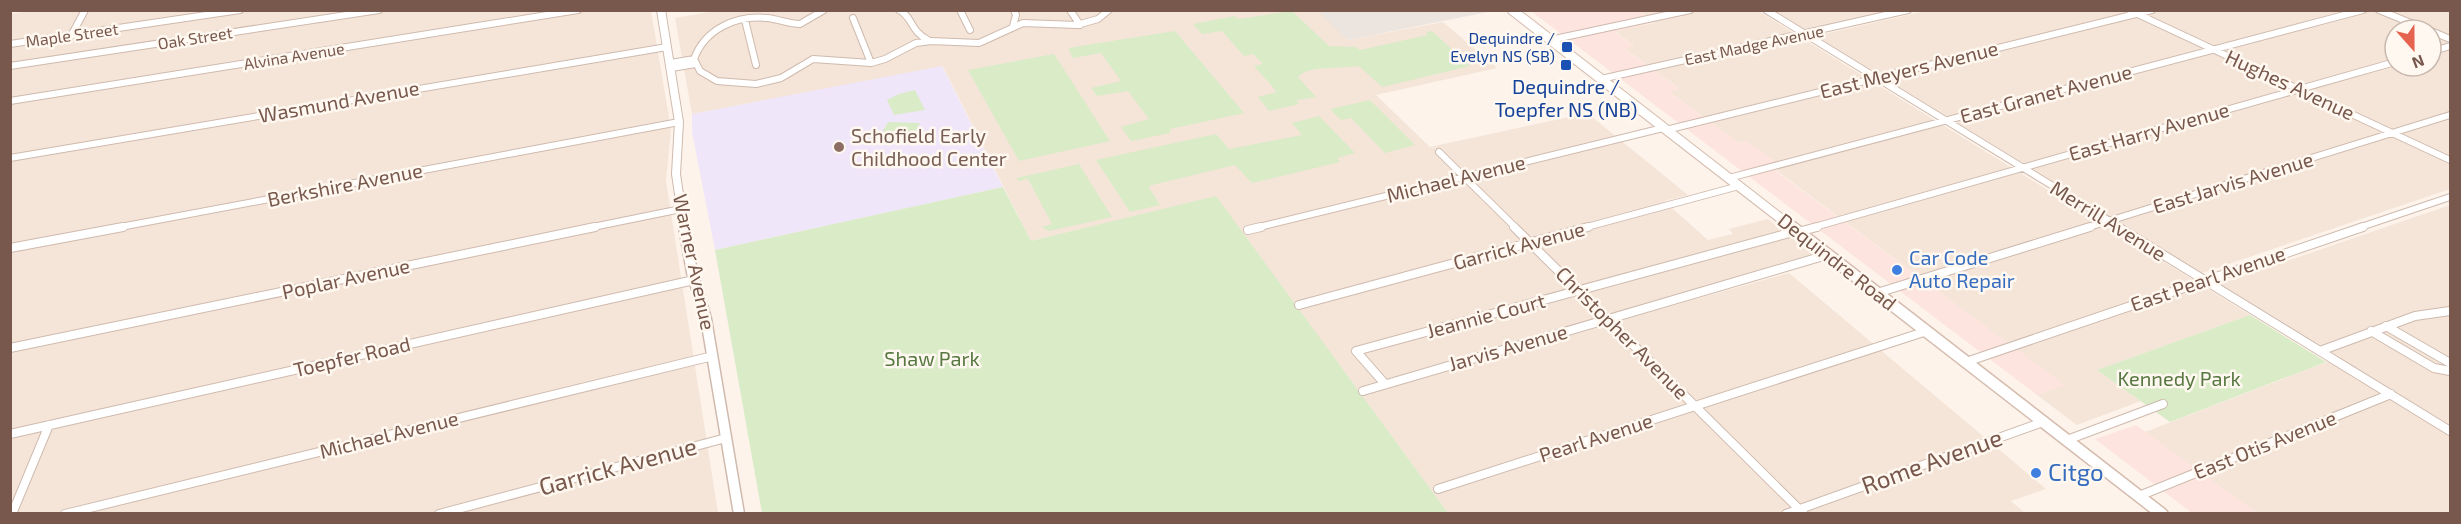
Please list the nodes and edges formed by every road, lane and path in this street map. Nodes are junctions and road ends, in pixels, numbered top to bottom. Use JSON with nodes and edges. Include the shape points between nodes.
{"nodes":[{"id":1,"x":85,"y":10,"type":"edge"},
{"id":2,"x":240,"y":10,"type":"edge"},
{"id":3,"x":578,"y":10,"type":"edge"},
{"id":4,"x":662,"y":10,"type":"edge"},
{"id":5,"x":824,"y":10,"type":"edge"},
{"id":6,"x":960,"y":10,"type":"edge"},
{"id":7,"x":1070,"y":10,"type":"edge"},
{"id":8,"x":1109,"y":10,"type":"edge"},
{"id":9,"x":1512,"y":10,"type":"edge"},
{"id":10,"x":1690,"y":10,"type":"edge"},
{"id":11,"x":1766,"y":10,"type":"edge"},
{"id":12,"x":1908,"y":10,"type":"edge"},
{"id":13,"x":2129,"y":10,"type":"edge"},
{"id":14,"x":2152,"y":10,"type":"edge"},
{"id":15,"x":2363,"y":10,"type":"edge"},
{"id":16,"x":2379,"y":10,"type":"edge"},
{"id":17,"x":375,"y":11,"type":"edge"},
{"id":18,"x":904,"y":11,"type":"edge"},
{"id":19,"x":1015,"y":13,"type":"edge"},
{"id":20,"x":2137,"y":14,"type":"junction"},
{"id":21,"x":853,"y":18,"type":"dead end"},
{"id":22,"x":2398,"y":18,"type":"edge"},
{"id":23,"x":745,"y":20,"type":"junction"},
{"id":24,"x":1031,"y":21,"type":"junction"},
{"id":25,"x":1080,"y":25,"type":"junction"},
{"id":26,"x":1013,"y":26,"type":"junction"},
{"id":27,"x":970,"y":30,"type":"dead end"},
{"id":28,"x":916,"y":34,"type":"junction"},
{"id":29,"x":1804,"y":34,"type":"junction"},
{"id":30,"x":71,"y":36,"type":"junction"},
{"id":31,"x":930,"y":40,"type":"junction"},
{"id":32,"x":1550,"y":40,"type":"junction"},
{"id":33,"x":10,"y":44,"type":"edge"},
{"id":34,"x":910,"y":44,"type":"junction"},
{"id":35,"x":667,"y":47,"type":"junction"},
{"id":36,"x":2214,"y":50,"type":"junction"},
{"id":37,"x":695,"y":61,"type":"junction"},
{"id":38,"x":871,"y":63,"type":"junction"},
{"id":39,"x":672,"y":65,"type":"junction"},
{"id":40,"x":756,"y":65,"type":"dead end"},
{"id":41,"x":2383,"y":65,"type":"edge"},
{"id":42,"x":10,"y":66,"type":"edge"},
{"id":43,"x":1876,"y":78,"type":"junction"},
{"id":44,"x":1600,"y":79,"type":"junction"},
{"id":45,"x":2299,"y":89,"type":"junction"},
{"id":46,"x":10,"y":101,"type":"edge"},
{"id":47,"x":2451,"y":115,"type":"edge"},
{"id":48,"x":1946,"y":121,"type":"junction"},
{"id":49,"x":679,"y":123,"type":"junction"},
{"id":50,"x":1665,"y":129,"type":"junction"},
{"id":51,"x":2393,"y":133,"type":"junction"},
{"id":52,"x":1439,"y":152,"type":"dead end"},
{"id":53,"x":10,"y":158,"type":"edge"},
{"id":54,"x":2451,"y":160,"type":"edge"},
{"id":55,"x":2023,"y":168,"type":"junction"},
{"id":56,"x":1464,"y":177,"type":"junction"},
{"id":57,"x":1729,"y":178,"type":"junction"},
{"id":58,"x":1739,"y":186,"type":"junction"},
{"id":59,"x":2451,"y":197,"type":"edge"},
{"id":60,"x":681,"y":209,"type":"junction"},
{"id":61,"x":2109,"y":221,"type":"junction"},
{"id":62,"x":1248,"y":230,"type":"dead end"},
{"id":63,"x":1798,"y":232,"type":"junction"},
{"id":64,"x":1531,"y":242,"type":"junction"},
{"id":65,"x":10,"y":248,"type":"edge"},
{"id":66,"x":1827,"y":255,"type":"junction"},
{"id":67,"x":694,"y":280,"type":"junction"},
{"id":68,"x":2205,"y":280,"type":"junction"},
{"id":69,"x":1580,"y":291,"type":"junction"},
{"id":70,"x":1877,"y":293,"type":"junction"},
{"id":71,"x":1299,"y":305,"type":"dead end"},
{"id":72,"x":2451,"y":311,"type":"edge"},
{"id":73,"x":1608,"y":319,"type":"junction"},
{"id":74,"x":2386,"y":326,"type":"junction"},
{"id":75,"x":2371,"y":331,"type":"junction"},
{"id":76,"x":1927,"y":332,"type":"junction"},
{"id":77,"x":10,"y":348,"type":"edge"},
{"id":78,"x":2320,"y":351,"type":"junction"},
{"id":79,"x":713,"y":356,"type":"junction"},
{"id":80,"x":1965,"y":362,"type":"junction"},
{"id":81,"x":2451,"y":363,"type":"edge"},
{"id":82,"x":2451,"y":371,"type":"edge"},
{"id":83,"x":1385,"y":384,"type":"junction"},
{"id":84,"x":1363,"y":391,"type":"dead end"},
{"id":85,"x":2391,"y":394,"type":"junction"},
{"id":86,"x":2163,"y":404,"type":"dead end"},
{"id":87,"x":1696,"y":406,"type":"junction"},
{"id":88,"x":2043,"y":422,"type":"junction"},
{"id":89,"x":49,"y":425,"type":"junction"},
{"id":90,"x":2451,"y":431,"type":"edge"},
{"id":91,"x":10,"y":434,"type":"edge"},
{"id":92,"x":726,"y":438,"type":"junction"},
{"id":93,"x":2067,"y":440,"type":"junction"},
{"id":94,"x":1438,"y":489,"type":"dead end"},
{"id":95,"x":2139,"y":496,"type":"junction"},
{"id":96,"x":1802,"y":511,"type":"edge"},
{"id":97,"x":12,"y":513,"type":"edge"},
{"id":98,"x":65,"y":513,"type":"edge"},
{"id":99,"x":439,"y":513,"type":"edge"},
{"id":100,"x":739,"y":513,"type":"edge"},
{"id":101,"x":1786,"y":513,"type":"edge"},
{"id":102,"x":2162,"y":513,"type":"edge"}],
"edges":[{"from":1,"to":30,"type":"street"},
{"from":2,"to":30,"type":"street","name":"Maple Street"},
{"from":3,"to":46,"type":"street","name":"Alvina Avenue"},
{"from":4,"to":35,"type":"street","name":"Warner Avenue"},
{"from":5,"to":23,"type":"street","via":[[801,24],[767,18]]},
{"from":6,"to":27,"type":"street"},
{"from":7,"to":25,"type":"street"},
{"from":8,"to":25,"type":"street","via":[[1096,21]]},
{"from":9,"to":32,"type":"main road","name":"Dequindre Road"},
{"from":10,"to":32,"type":"street"},
{"from":11,"to":29,"type":"street","name":"Merrill Avenue"},
{"from":12,"to":29,"type":"street","name":"East Madge Avenue"},
{"from":13,"to":20,"type":"street","name":"Hughes Avenue"},
{"from":14,"to":20,"type":"street","name":"East Meyers Avenue"},
{"from":15,"to":36,"type":"street","name":"East Granet Avenue"},
{"from":16,"to":22,"type":"street"},
{"from":17,"to":42,"type":"street","name":"Oak Street"},
{"from":18,"to":28,"type":"street"},
{"from":19,"to":24,"type":"street"},
{"from":19,"to":26,"type":"street"},
{"from":20,"to":36,"type":"street","name":"Hughes Avenue"},
{"from":20,"to":43,"type":"street","name":"East Meyers Avenue"},
{"from":21,"to":38,"type":"street"},
{"from":23,"to":37,"type":"street","via":[[712,33],[697,49]]},
{"from":23,"to":40,"type":"street"},
{"from":24,"to":25,"type":"street"},
{"from":24,"to":26,"type":"street"},
{"from":26,"to":31,"type":"street","via":[[998,38],[978,43]]},
{"from":28,"to":31,"type":"street"},
{"from":28,"to":34,"type":"street"},
{"from":29,"to":43,"type":"street","name":"Merrill Avenue"},
{"from":29,"to":44,"type":"street","name":"East Madge Avenue"},
{"from":30,"to":33,"type":"street","name":"Maple Street"},
{"from":31,"to":34,"type":"street"},
{"from":32,"to":44,"type":"main road","name":"Dequindre Road"},
{"from":34,"to":38,"type":"street","via":[[893,56]]},
{"from":35,"to":39,"type":"street","name":"Warner Avenue"},
{"from":35,"to":53,"type":"street","name":"Wasmund Avenue"},
{"from":36,"to":45,"type":"street","name":"Hughes Avenue"},
{"from":36,"to":48,"type":"street","name":"East Granet Avenue"},
{"from":37,"to":38,"type":"street","via":[[712,79],[737,85],[779,79],[816,58]]},
{"from":37,"to":39,"type":"street"},
{"from":39,"to":49,"type":"street","name":"Warner Avenue"},
{"from":41,"to":45,"type":"street","name":"East Harry Avenue"},
{"from":43,"to":48,"type":"street","name":"Merrill Avenue"},
{"from":43,"to":50,"type":"street","name":"East Meyers Avenue"},
{"from":44,"to":50,"type":"main road","name":"Dequindre Road"},
{"from":45,"to":51,"type":"street","name":"Hughes Avenue"},
{"from":45,"to":55,"type":"street","name":"East Harry Avenue"},
{"from":47,"to":51,"type":"street","name":"East Jarvis Avenue"},
{"from":48,"to":55,"type":"street","name":"Merrill Avenue"},
{"from":48,"to":57,"type":"street","name":"East Granet Avenue"},
{"from":49,"to":60,"type":"street","name":"Warner Avenue","via":[[676,174]]},
{"from":49,"to":65,"type":"street","name":"Berkshire Avenue"},
{"from":50,"to":56,"type":"street","name":"Michael Avenue"},
{"from":50,"to":57,"type":"main road","name":"Dequindre Road"},
{"from":51,"to":54,"type":"street","name":"Hughes Avenue"},
{"from":51,"to":61,"type":"street","name":"East Jarvis Avenue"},
{"from":52,"to":56,"type":"street","name":"Christopher Avenue"},
{"from":55,"to":61,"type":"street","name":"Merrill Avenue"},
{"from":55,"to":63,"type":"street","name":"East Harry Avenue"},
{"from":56,"to":62,"type":"street","name":"Michael Avenue"},
{"from":56,"to":64,"type":"street","name":"Christopher Avenue"},
{"from":57,"to":58,"type":"main road","name":"Dequindre Road"},
{"from":58,"to":63,"type":"main road","name":"Dequindre Road"},
{"from":58,"to":64,"type":"street","name":"Garrick Avenue"},
{"from":59,"to":68,"type":"street","name":"East Pearl Avenue"},
{"from":60,"to":67,"type":"street","name":"Warner Avenue"},
{"from":60,"to":77,"type":"street","name":"Poplar Avenue"},
{"from":61,"to":68,"type":"street","name":"Merrill Avenue"},
{"from":61,"to":70,"type":"street","name":"East Jarvis Avenue"},
{"from":63,"to":66,"type":"main road","name":"Dequindre Road"},
{"from":63,"to":69,"type":"street","name":"Jeannie Court"},
{"from":64,"to":69,"type":"street","name":"Christopher Avenue"},
{"from":64,"to":71,"type":"street","name":"Garrick Avenue"},
{"from":66,"to":70,"type":"main road","name":"Dequindre Road"},
{"from":66,"to":73,"type":"street","name":"Jarvis Avenue"},
{"from":67,"to":79,"type":"street","name":"Warner Avenue"},
{"from":67,"to":89,"type":"street","name":"Toepfer Road"},
{"from":68,"to":78,"type":"street","name":"Merrill Avenue"},
{"from":68,"to":80,"type":"street","name":"East Pearl Avenue"},
{"from":69,"to":73,"type":"street","name":"Christopher Avenue"},
{"from":69,"to":83,"type":"street","name":"Jeannie Court","via":[[1356,351]]},
{"from":70,"to":76,"type":"main road","name":"Dequindre Road"},
{"from":72,"to":74,"type":"street","via":[[2415,316]]},
{"from":73,"to":83,"type":"street","name":"Jarvis Avenue"},
{"from":73,"to":87,"type":"street","name":"Christopher Avenue"},
{"from":74,"to":75,"type":"street"},
{"from":74,"to":81,"type":"street"},
{"from":75,"to":78,"type":"street"},
{"from":75,"to":82,"type":"street","via":[[2434,368]]},
{"from":76,"to":80,"type":"main road","name":"Dequindre Road"},
{"from":76,"to":87,"type":"street","name":"Pearl Avenue"},
{"from":78,"to":85,"type":"street","name":"Merrill Avenue"},
{"from":79,"to":92,"type":"street","name":"Warner Avenue"},
{"from":79,"to":98,"type":"street","name":"Michael Avenue"},
{"from":80,"to":88,"type":"main road","name":"Dequindre Road"},
{"from":83,"to":84,"type":"street","name":"Jarvis Avenue"},
{"from":85,"to":90,"type":"street","name":"Merrill Avenue"},
{"from":85,"to":95,"type":"street","name":"East Otis Avenue"},
{"from":86,"to":93,"type":"street"},
{"from":87,"to":94,"type":"street","name":"Pearl Avenue"},
{"from":87,"to":96,"type":"street","name":"Christopher Avenue"},
{"from":88,"to":93,"type":"main road","name":"Dequindre Road"},
{"from":88,"to":96,"type":"street","name":"Rome Avenue"},
{"from":89,"to":91,"type":"street","name":"Toepfer Road"},
{"from":89,"to":97,"type":"street"},
{"from":92,"to":99,"type":"street","name":"Garrick Avenue"},
{"from":92,"to":100,"type":"street","name":"Warner Avenue"},
{"from":93,"to":95,"type":"main road","name":"Dequindre Road"},
{"from":95,"to":102,"type":"main road","name":"Dequindre Road"},
{"from":96,"to":101,"type":"street","name":"Rome Avenue"}]}
